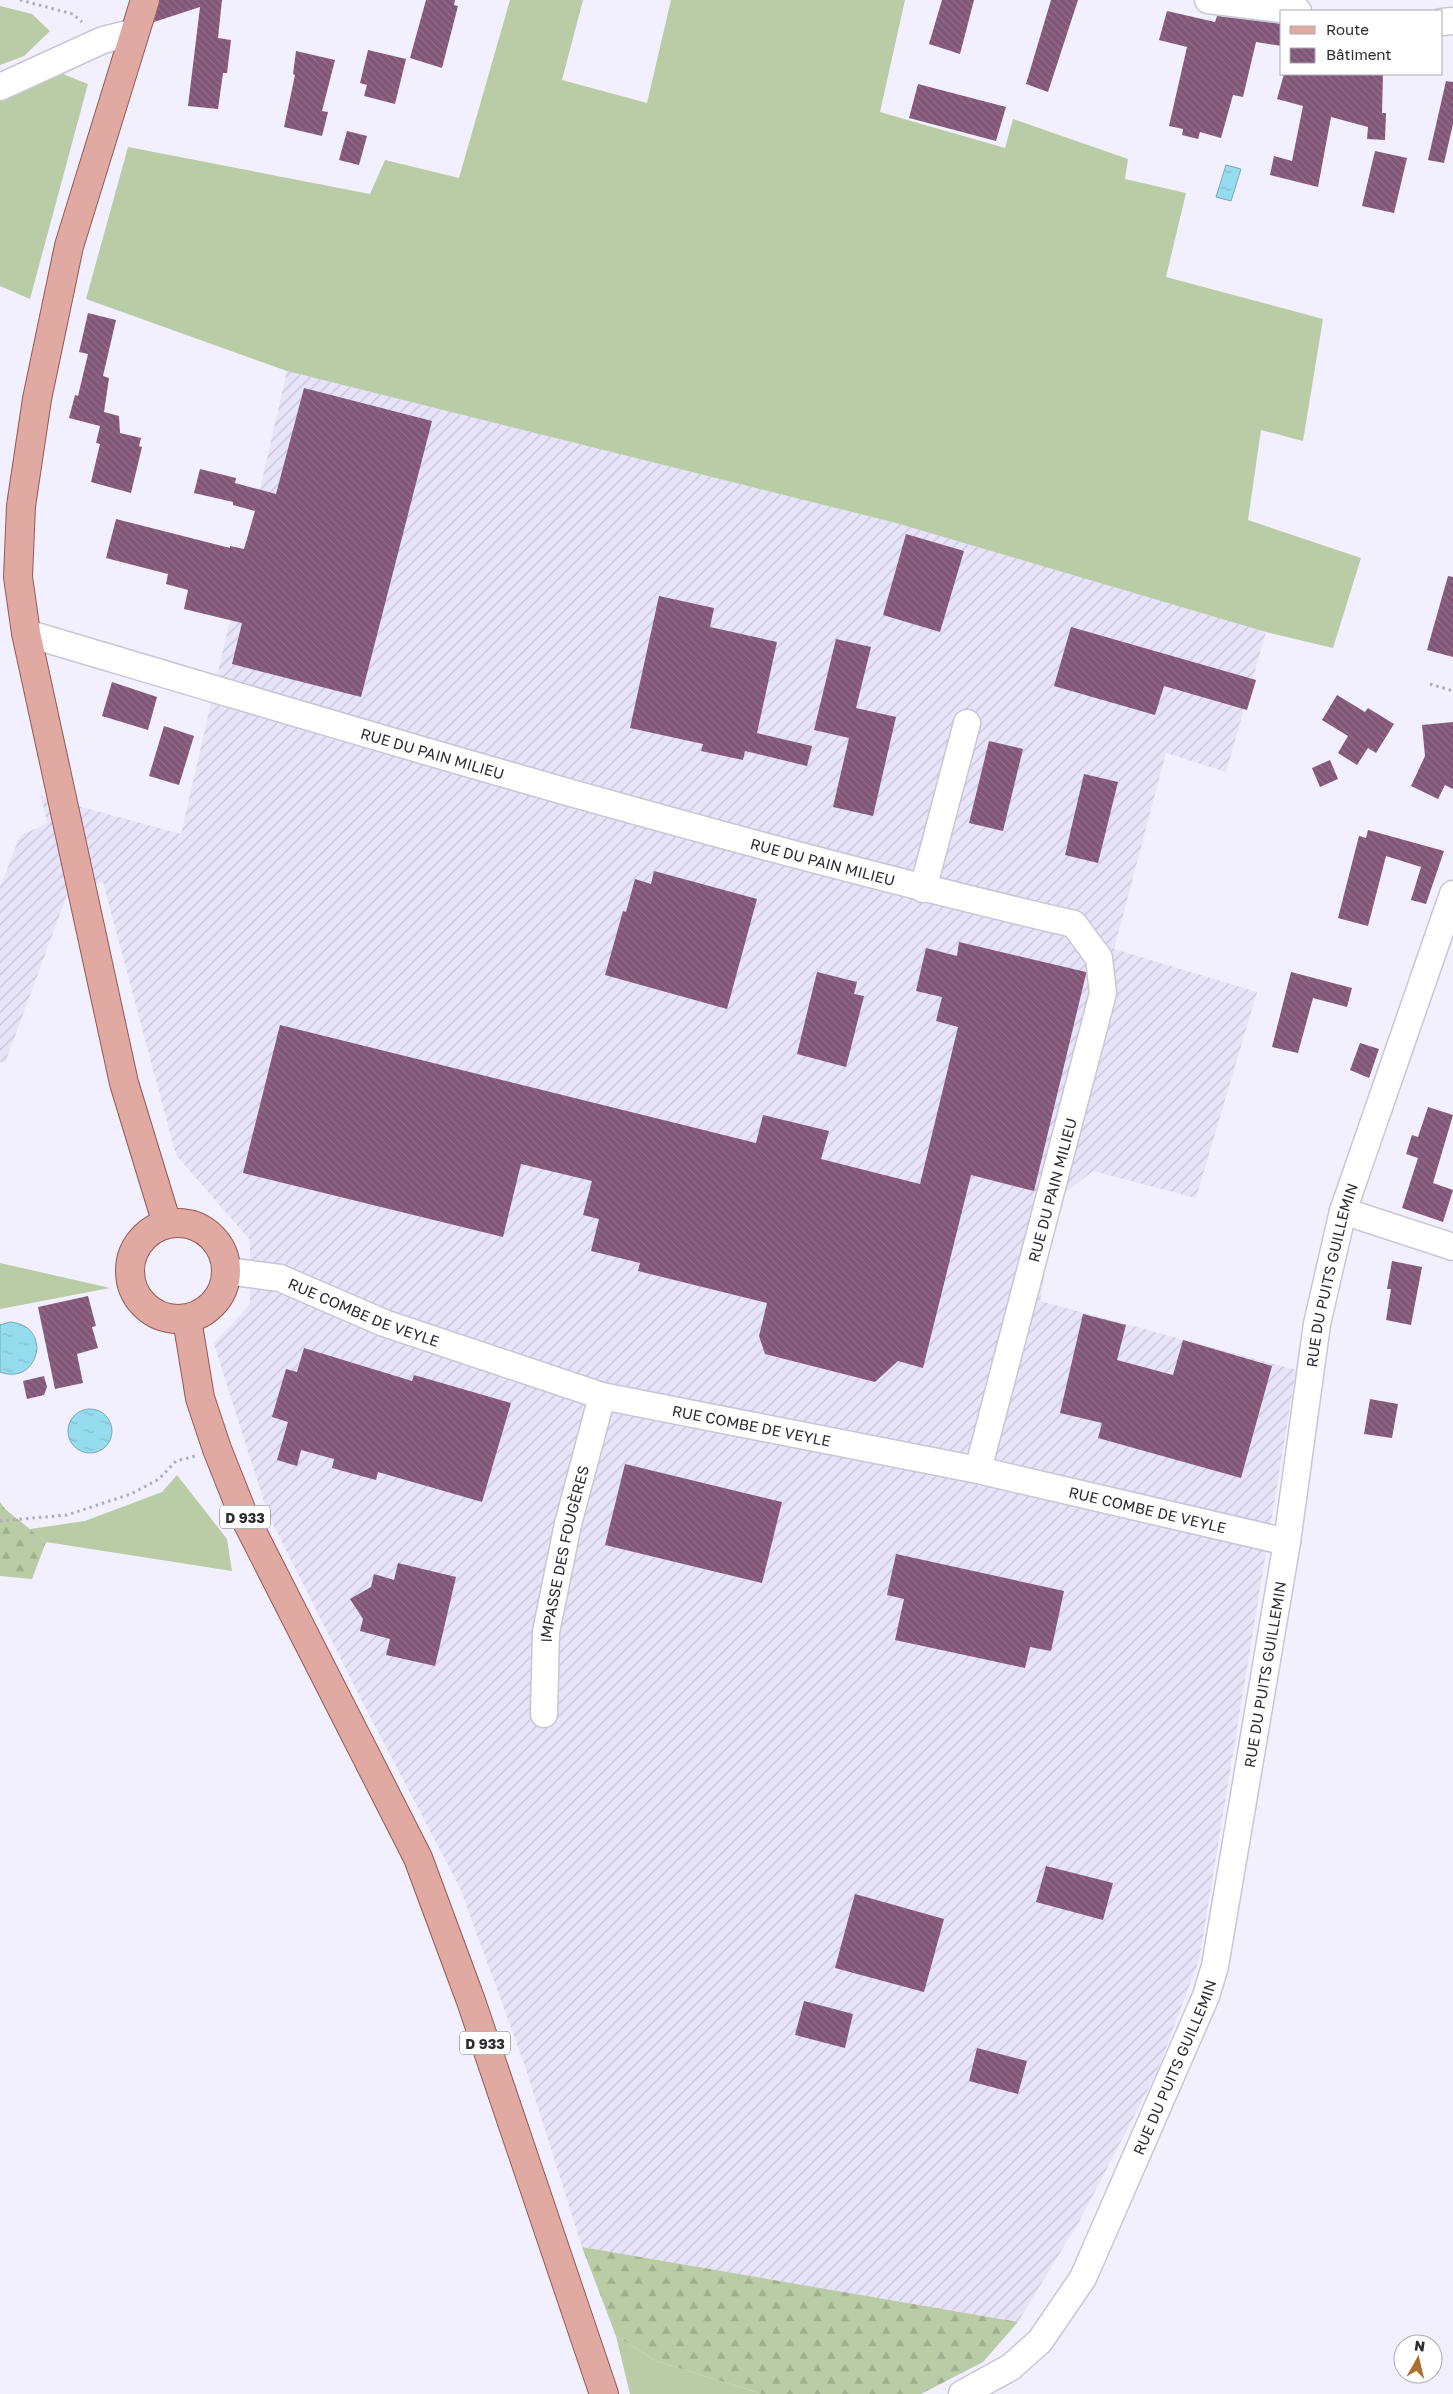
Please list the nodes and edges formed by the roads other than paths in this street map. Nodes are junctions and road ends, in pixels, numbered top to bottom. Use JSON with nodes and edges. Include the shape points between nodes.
{"nodes":[{"id":1,"x":145,"y":0,"type":"edge"},
{"id":2,"x":1208,"y":0,"type":"edge"},
{"id":3,"x":1290,"y":10,"type":"edge"},
{"id":4,"x":135,"y":32,"type":"junction"},
{"id":5,"x":0,"y":87,"type":"edge"},
{"id":6,"x":26,"y":633,"type":"junction"},
{"id":7,"x":967,"y":723,"type":"dead end"},
{"id":8,"x":923,"y":889,"type":"junction"},
{"id":9,"x":1453,"y":894,"type":"edge"},
{"id":10,"x":1343,"y":1211,"type":"junction"},
{"id":11,"x":167,"y":1224,"type":"junction"},
{"id":12,"x":1453,"y":1247,"type":"edge"},
{"id":13,"x":227,"y":1271,"type":"junction"},
{"id":14,"x":187,"y":1319,"type":"junction"},
{"id":15,"x":602,"y":1396,"type":"junction"},
{"id":16,"x":978,"y":1470,"type":"junction"},
{"id":17,"x":1287,"y":1542,"type":"junction"},
{"id":18,"x":544,"y":1714,"type":"dead end"},
{"id":19,"x":604,"y":2394,"type":"edge"},
{"id":20,"x":962,"y":2394,"type":"edge"}],
"edges":[{"from":1,"to":4,"type":"main road"},
{"from":2,"to":3,"type":"street"},
{"from":4,"to":5,"type":"street","via":[[103,40]]},
{"from":4,"to":6,"type":"main road","via":[[69,246],[37,400],[21,506],[18,577]]},
{"from":6,"to":8,"type":"street","name":"RUE DU PAIN MILIEU","via":[[525,781]]},
{"from":6,"to":11,"type":"main road","via":[[124,1082]]},
{"from":7,"to":8,"type":"street"},
{"from":8,"to":16,"type":"street","name":"RUE DU PAIN MILIEU","via":[[1074,924],[1099,958],[1103,994]]},
{"from":9,"to":10,"type":"street","name":"RUE DU PUITS GUILLEMIN"},
{"from":10,"to":12,"type":"street"},
{"from":10,"to":17,"type":"street","name":"RUE DU PUITS GUILLEMIN","via":[[1317,1324]]},
{"from":11,"to":13,"type":"main road","via":[[187,1223],[202,1229],[216,1240],[224,1255]]},
{"from":11,"to":14,"type":"main road","via":[[152,1230],[139,1242],[132,1257],[130,1274],[133,1290],[156,1314]]},
{"from":13,"to":14,"type":"main road","via":[[224,1287],[216,1302],[203,1313]]},
{"from":13,"to":15,"type":"street","name":"RUE COMBE DE VEYLE","via":[[280,1278],[384,1324]]},
{"from":14,"to":19,"type":"main road","number":"D 933","via":[[200,1398],[242,1512],[418,1858],[471,2001]]},
{"from":15,"to":16,"type":"street","name":"RUE COMBE DE VEYLE"},
{"from":15,"to":18,"type":"street","name":"IMPASSE DES FOUGÈRES","via":[[568,1524],[546,1632]]},
{"from":16,"to":17,"type":"street","name":"RUE COMBE DE VEYLE"},
{"from":17,"to":20,"type":"street","name":"RUE DU PUITS GUILLEMIN","via":[[1215,1966],[1206,1996],[1083,2278],[1040,2341],[1012,2367]]}]}
